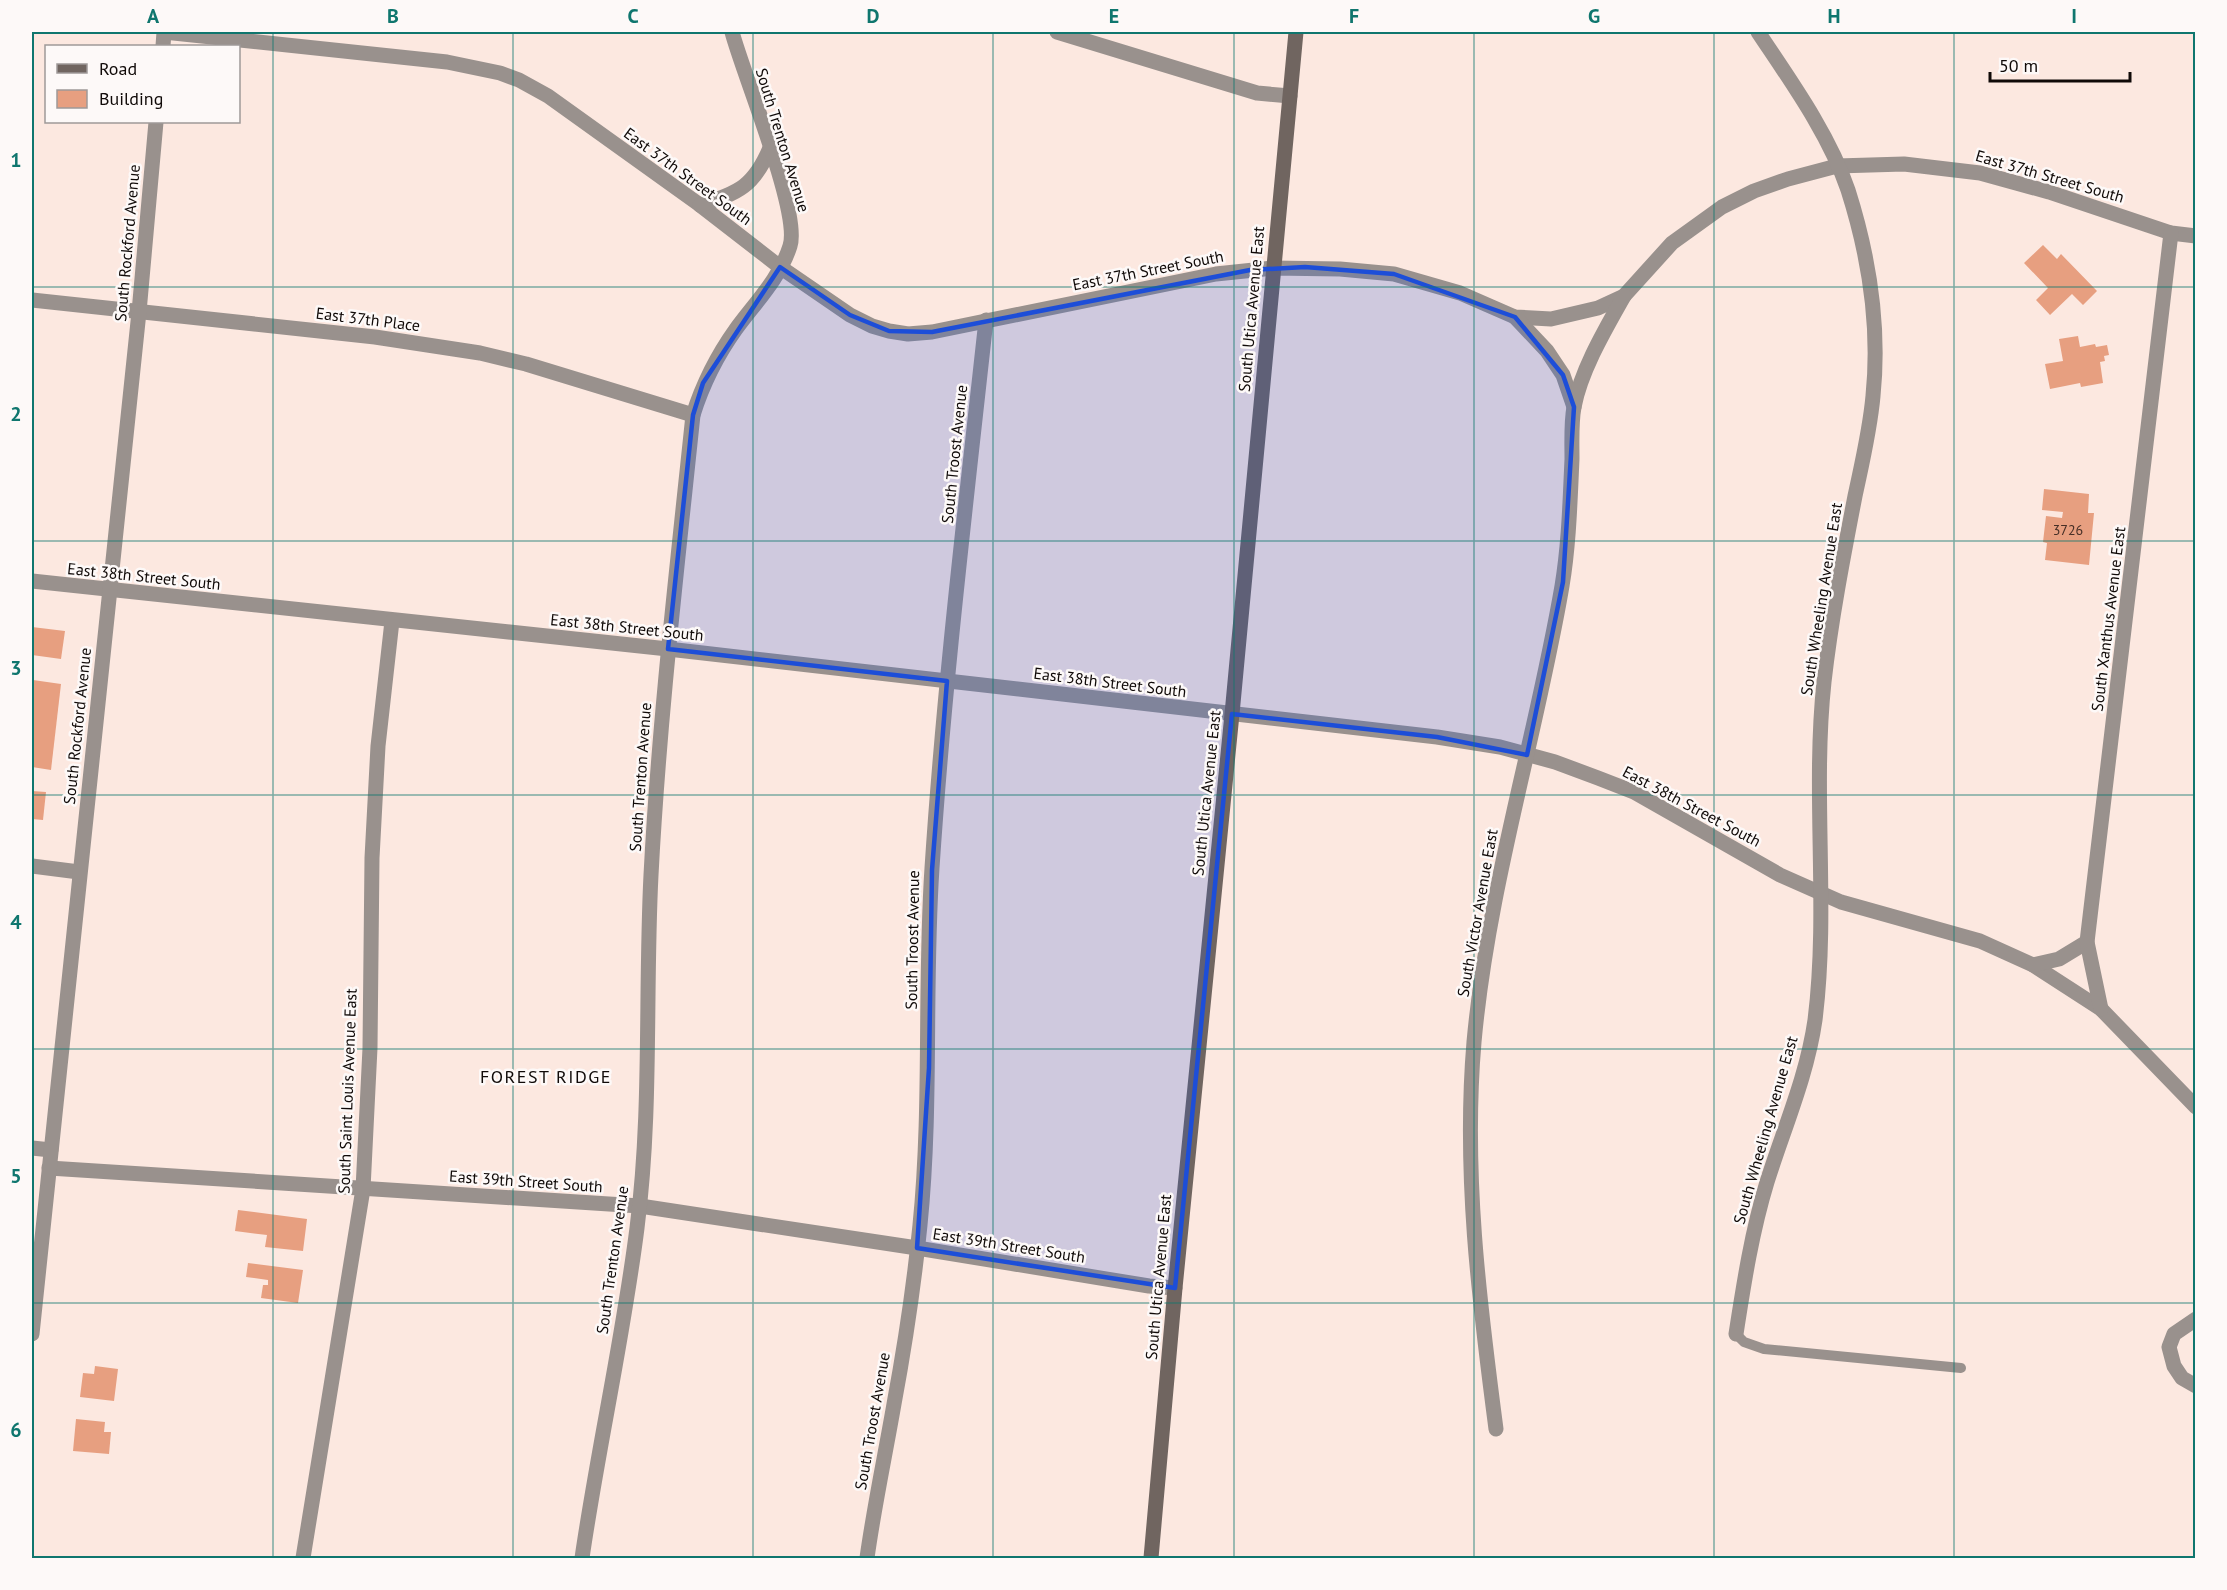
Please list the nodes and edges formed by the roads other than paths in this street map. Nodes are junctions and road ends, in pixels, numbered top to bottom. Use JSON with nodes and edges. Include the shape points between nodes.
{"nodes":[{"id":1,"x":164,"y":32,"type":"edge"},
{"id":2,"x":732,"y":32,"type":"edge"},
{"id":3,"x":1057,"y":32,"type":"edge"},
{"id":4,"x":1296,"y":32,"type":"edge"},
{"id":5,"x":1758,"y":32,"type":"edge"},
{"id":6,"x":1290,"y":96,"type":"junction"},
{"id":7,"x":156,"y":123,"type":"edge"},
{"id":8,"x":770,"y":148,"type":"junction"},
{"id":9,"x":1837,"y":166,"type":"junction"},
{"id":10,"x":700,"y":205,"type":"junction"},
{"id":11,"x":2171,"y":232,"type":"junction"},
{"id":12,"x":2196,"y":236,"type":"edge"},
{"id":13,"x":780,"y":267,"type":"junction"},
{"id":14,"x":1273,"y":268,"type":"junction"},
{"id":15,"x":1624,"y":296,"type":"junction"},
{"id":16,"x":32,"y":300,"type":"edge"},
{"id":17,"x":139,"y":312,"type":"junction"},
{"id":18,"x":1515,"y":317,"type":"junction"},
{"id":19,"x":986,"y":320,"type":"junction"},
{"id":20,"x":1574,"y":406,"type":"junction"},
{"id":21,"x":693,"y":415,"type":"junction"},
{"id":22,"x":32,"y":581,"type":"edge"},
{"id":23,"x":110,"y":590,"type":"junction"},
{"id":24,"x":392,"y":621,"type":"junction"},
{"id":25,"x":668,"y":649,"type":"junction"},
{"id":26,"x":947,"y":681,"type":"junction"},
{"id":27,"x":1232,"y":714,"type":"junction"},
{"id":28,"x":1527,"y":755,"type":"junction"},
{"id":29,"x":32,"y":866,"type":"edge"},
{"id":30,"x":79,"y":872,"type":"junction"},
{"id":31,"x":1821,"y":893,"type":"junction"},
{"id":32,"x":2087,"y":942,"type":"junction"},
{"id":33,"x":2034,"y":965,"type":"junction"},
{"id":34,"x":2101,"y":1009,"type":"junction"},
{"id":35,"x":2196,"y":1107,"type":"edge"},
{"id":36,"x":32,"y":1148,"type":"edge"},
{"id":37,"x":51,"y":1150,"type":"junction"},
{"id":38,"x":49,"y":1168,"type":"junction"},
{"id":39,"x":363,"y":1189,"type":"junction"},
{"id":40,"x":639,"y":1206,"type":"junction"},
{"id":41,"x":917,"y":1248,"type":"junction"},
{"id":42,"x":1175,"y":1288,"type":"junction"},
{"id":43,"x":2196,"y":1319,"type":"edge"},
{"id":44,"x":32,"y":1334,"type":"edge"},
{"id":45,"x":1736,"y":1334,"type":"joint"},
{"id":46,"x":1961,"y":1368,"type":"dead end"},
{"id":47,"x":2196,"y":1386,"type":"edge"},
{"id":48,"x":1496,"y":1429,"type":"dead end"},
{"id":49,"x":303,"y":1558,"type":"edge"},
{"id":50,"x":582,"y":1558,"type":"edge"},
{"id":51,"x":867,"y":1558,"type":"edge"},
{"id":52,"x":1151,"y":1558,"type":"edge"}],
"edges":[{"from":1,"to":10,"type":"street","name":"East 37th Street South","via":[[447,62],[501,73],[548,96]]},
{"from":2,"to":8,"type":"street","name":"South Trenton Avenue"},
{"from":3,"to":6,"type":"street","via":[[1257,93]]},
{"from":4,"to":6,"type":"street","name":"South Utica Avenue East"},
{"from":5,"to":9,"type":"street","name":"South Wheeling Avenue East","via":[[1801,98]]},
{"from":6,"to":14,"type":"street","name":"South Utica Avenue East"},
{"from":7,"to":17,"type":"street","name":"South Rockford Avenue"},
{"from":8,"to":10,"type":"street","via":[[761,169],[744,187]]},
{"from":8,"to":13,"type":"street","name":"South Trenton Avenue","via":[[789,210],[791,244]]},
{"from":9,"to":11,"type":"street","name":"East 37th Street South","via":[[1904,164],[1980,173]]},
{"from":9,"to":15,"type":"street","name":"East 37th Street South","via":[[1754,191],[1722,207],[1672,243]]},
{"from":9,"to":31,"type":"street","name":"South Wheeling Avenue East","via":[[1847,188],[1870,281],[1875,357],[1873,397],[1824,686]]},
{"from":10,"to":13,"type":"street","name":"East 37th Street South"},
{"from":11,"to":12,"type":"street","name":"East 37th Street South"},
{"from":11,"to":32,"type":"street","name":"South Xanthus Avenue East"},
{"from":13,"to":19,"type":"street","name":"East 37th Street South","via":[[850,315],[889,331],[932,332]]},
{"from":13,"to":21,"type":"street","name":"South Trenton Avenue","via":[[703,383]]},
{"from":14,"to":18,"type":"street","name":"East 37th Street South","via":[[1340,268],[1394,274],[1460,293]]},
{"from":14,"to":19,"type":"street","name":"East 37th Street South","via":[[1216,274]]},
{"from":14,"to":27,"type":"street","name":"South Utica Avenue East"},
{"from":15,"to":18,"type":"street","name":"East 37th Street South","via":[[1598,308],[1551,319]]},
{"from":15,"to":20,"type":"street","name":"South Victor Avenue East","via":[[1601,336]]},
{"from":16,"to":17,"type":"street","name":"East 37th Place"},
{"from":17,"to":21,"type":"street","name":"East 37th Place","via":[[375,337],[480,353]]},
{"from":17,"to":23,"type":"street","name":"South Rockford Avenue"},
{"from":18,"to":20,"type":"street","name":"South Victor Avenue East","via":[[1563,375]]},
{"from":19,"to":26,"type":"street","name":"South Troost Avenue"},
{"from":20,"to":28,"type":"street","name":"South Victor Avenue East","via":[[1563,582]]},
{"from":21,"to":25,"type":"street","name":"South Trenton Avenue"},
{"from":22,"to":23,"type":"street","name":"East 38th Street South"},
{"from":23,"to":24,"type":"street","name":"East 38th Street South"},
{"from":23,"to":30,"type":"street","name":"South Rockford Avenue"},
{"from":24,"to":25,"type":"street","name":"East 38th Street South"},
{"from":24,"to":39,"type":"street","name":"South Saint Louis Avenue East","via":[[378,746],[372,858],[370,1048]]},
{"from":25,"to":26,"type":"street","name":"East 38th Street South"},
{"from":25,"to":40,"type":"street","name":"South Trenton Avenue","via":[[651,878]]},
{"from":26,"to":27,"type":"street","name":"East 38th Street South"},
{"from":26,"to":41,"type":"street","name":"South Troost Avenue","via":[[932,870],[925,1163]]},
{"from":27,"to":28,"type":"street","name":"East 38th Street South","via":[[1437,737]]},
{"from":27,"to":42,"type":"street","name":"South Utica Avenue East"},
{"from":28,"to":31,"type":"street","name":"East 38th Street South","via":[[1634,792],[1780,875]]},
{"from":28,"to":48,"type":"street","name":"South Victor Avenue East","via":[[1486,950],[1474,1041],[1470,1120],[1478,1289]]},
{"from":29,"to":30,"type":"street"},
{"from":30,"to":37,"type":"street","name":"South Rockford Avenue"},
{"from":31,"to":33,"type":"street","name":"East 38th Street South","via":[[1980,941]]},
{"from":31,"to":45,"type":"street","name":"South Wheeling Avenue East","via":[[1815,1021],[1757,1220]]},
{"from":32,"to":33,"type":"street","via":[[2059,959]]},
{"from":32,"to":34,"type":"street","name":"South Xanthus Avenue East"},
{"from":33,"to":34,"type":"street","name":"East 38th Street South"},
{"from":34,"to":35,"type":"street","name":"East 38th Street South"},
{"from":36,"to":37,"type":"street"},
{"from":37,"to":38,"type":"street","name":"South Rockford Avenue"},
{"from":38,"to":39,"type":"street","name":"East 39th Street South"},
{"from":38,"to":44,"type":"street","name":"South Rockford Avenue"},
{"from":39,"to":40,"type":"street","name":"East 39th Street South"},
{"from":39,"to":49,"type":"street","name":"South Saint Louis Avenue East"},
{"from":40,"to":41,"type":"street","name":"East 39th Street South"},
{"from":40,"to":50,"type":"street","name":"South Trenton Avenue"},
{"from":41,"to":42,"type":"street","name":"East 39th Street South"},
{"from":41,"to":51,"type":"street","name":"South Troost Avenue"},
{"from":42,"to":52,"type":"street","name":"South Utica Avenue East"},
{"from":43,"to":47,"type":"street","via":[[2174,1334],[2169,1347],[2182,1378]]},
{"from":45,"to":46,"type":"lane","via":[[1744,1342],[1764,1349]]}]}
